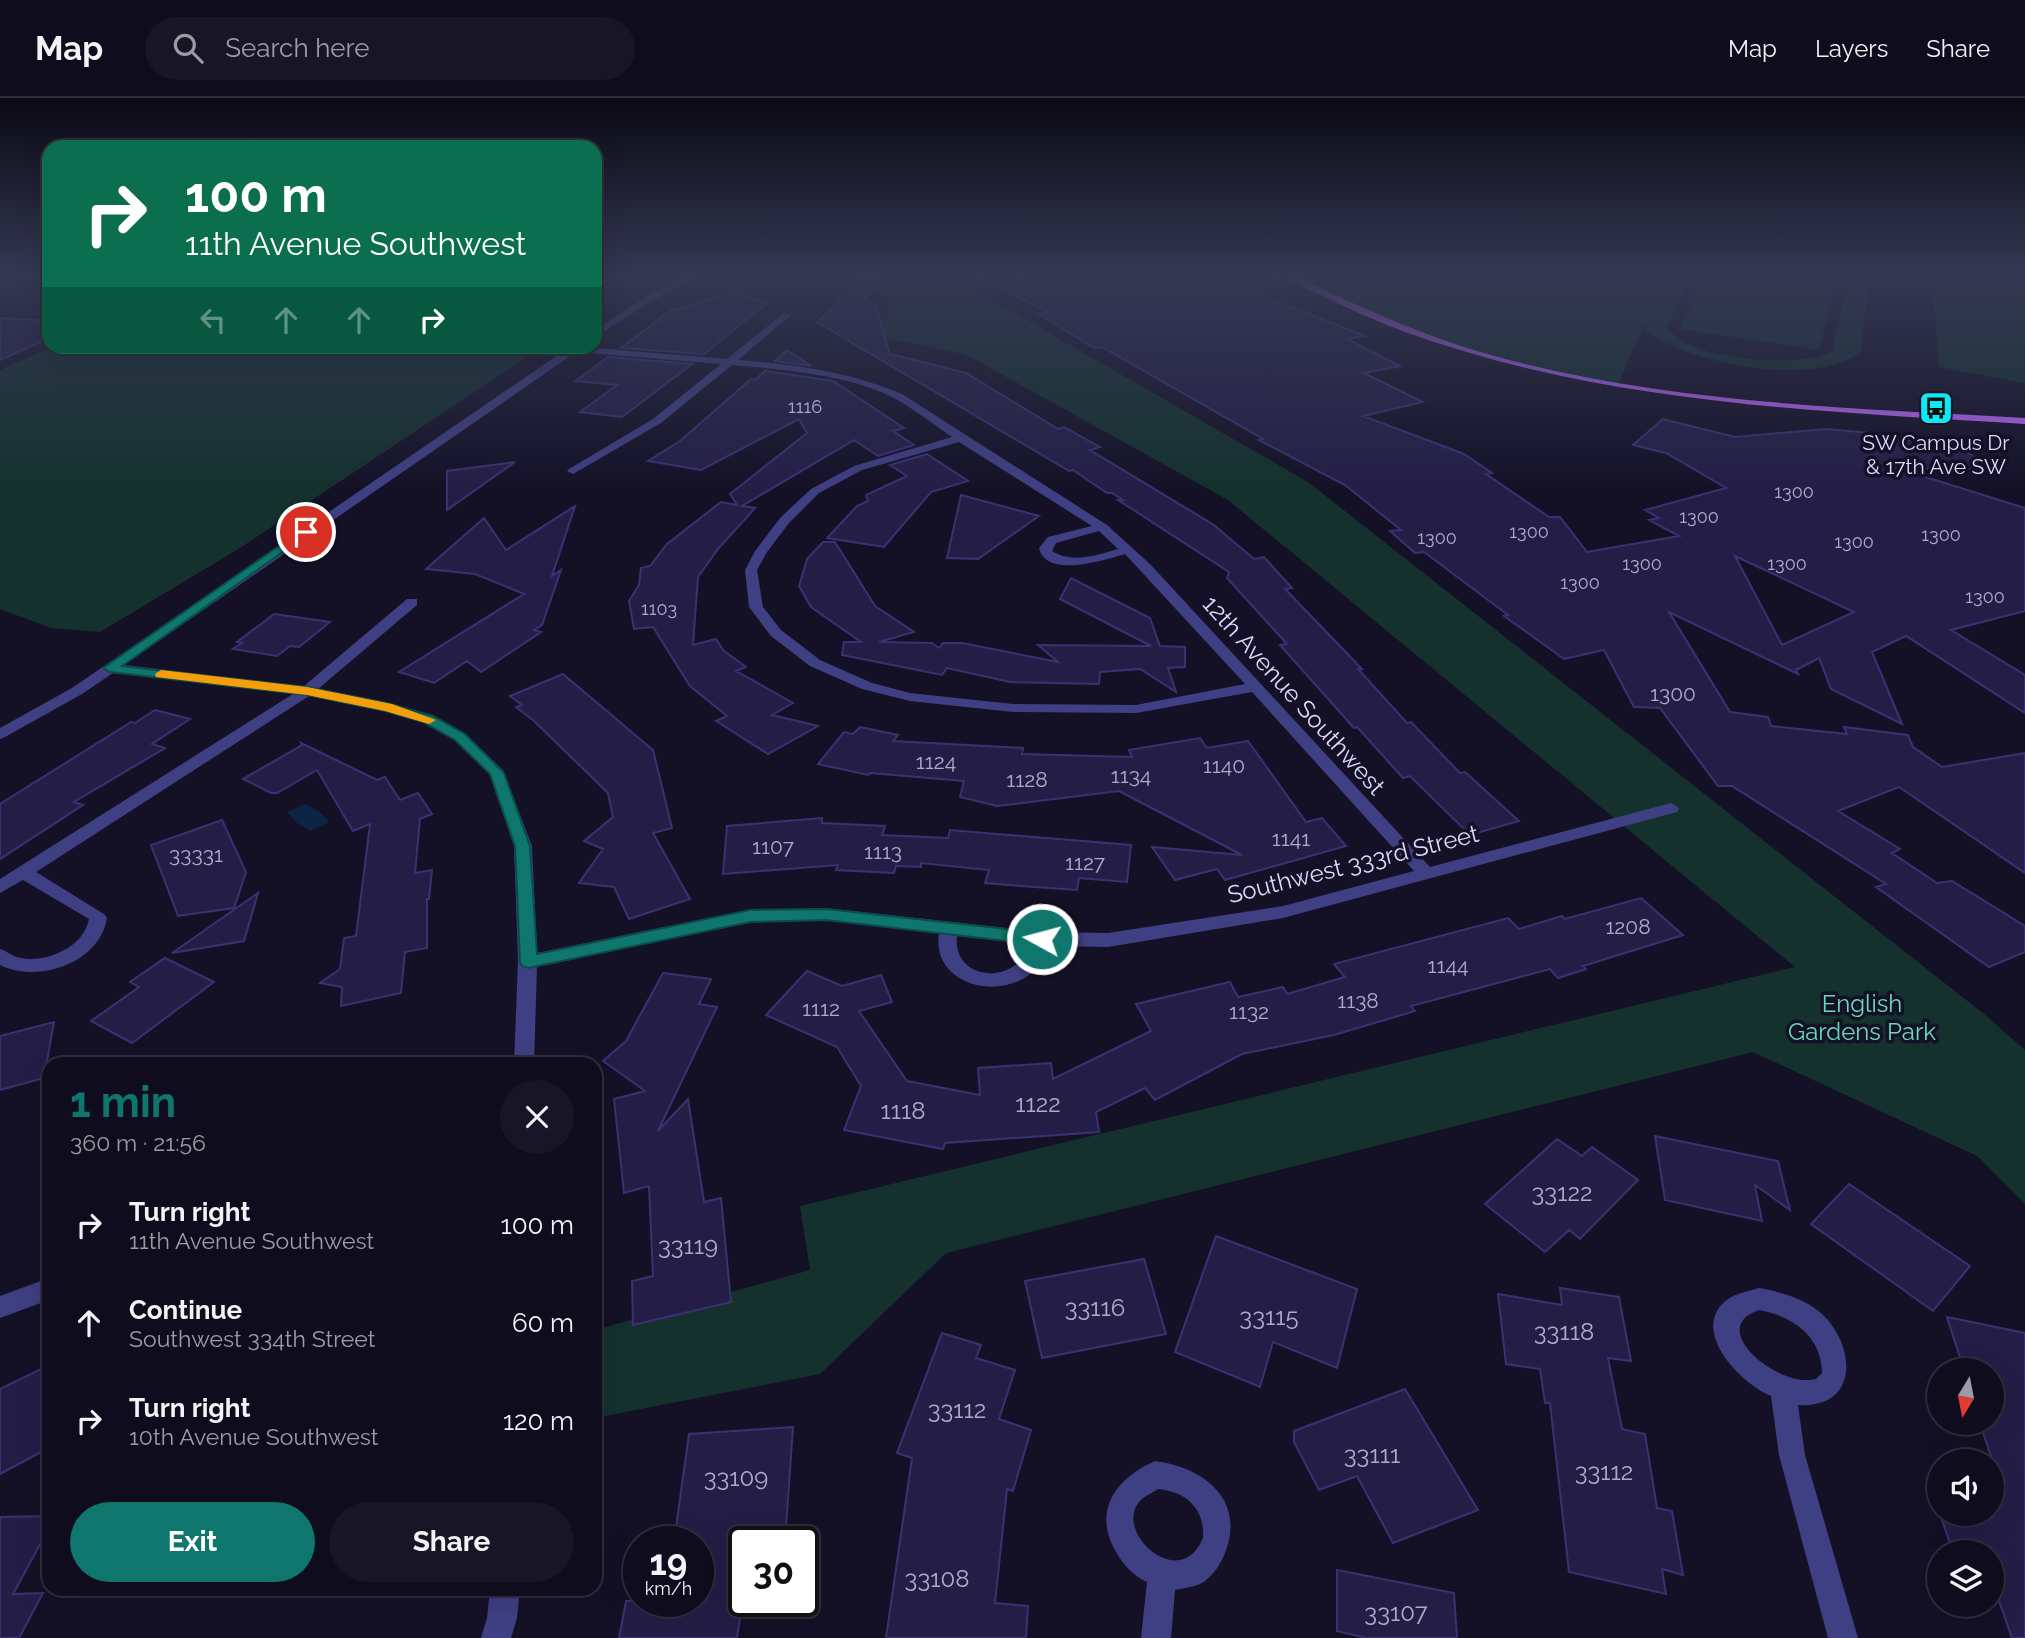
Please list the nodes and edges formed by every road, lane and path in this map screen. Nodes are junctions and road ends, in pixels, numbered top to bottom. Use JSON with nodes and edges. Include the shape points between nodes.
{"nodes":[{"id":1,"x":748,"y":347,"type":"edge"},
{"id":2,"x":1461,"y":347,"type":"edge"},
{"id":3,"x":602,"y":350,"type":"edge"},
{"id":4,"x":567,"y":354,"type":"edge"},
{"id":5,"x":729,"y":362,"type":"junction"},
{"id":6,"x":2025,"y":421,"type":"edge"},
{"id":7,"x":960,"y":438,"type":"junction"},
{"id":8,"x":573,"y":471,"type":"dead end"},
{"id":9,"x":1101,"y":527,"type":"junction"},
{"id":10,"x":1128,"y":550,"type":"junction"},
{"id":11,"x":412,"y":602,"type":"dead end"},
{"id":12,"x":110,"y":668,"type":"junction"},
{"id":13,"x":1255,"y":687,"type":"junction"},
{"id":14,"x":307,"y":691,"type":"junction"},
{"id":15,"x":0,"y":734,"type":"edge"},
{"id":16,"x":1671,"y":808,"type":"dead end"},
{"id":17,"x":24,"y":873,"type":"junction"},
{"id":18,"x":1426,"y":873,"type":"junction"},
{"id":19,"x":0,"y":887,"type":"edge"},
{"id":20,"x":949,"y":928,"type":"junction"},
{"id":21,"x":1042,"y":939,"type":"junction"},
{"id":22,"x":0,"y":956,"type":"edge"},
{"id":23,"x":528,"y":962,"type":"junction"},
{"id":24,"x":524,"y":1057,"type":"edge"},
{"id":25,"x":42,"y":1292,"type":"edge"},
{"id":26,"x":0,"y":1307,"type":"edge"},
{"id":27,"x":1783,"y":1390,"type":"junction"},
{"id":28,"x":1162,"y":1575,"type":"dead end"},
{"id":29,"x":504,"y":1596,"type":"edge"},
{"id":30,"x":496,"y":1638,"type":"edge"},
{"id":31,"x":1156,"y":1638,"type":"edge"},
{"id":32,"x":1843,"y":1638,"type":"edge"}],
"edges":[{"from":1,"to":5,"type":"street"},
{"from":2,"to":6,"type":"main road","via":[[1579,378],[1675,393],[1803,407]]},
{"from":3,"to":5,"type":"street","name":"12th Avenue Southwest"},
{"from":4,"to":12,"type":"street"},
{"from":5,"to":7,"type":"street","name":"12th Avenue Southwest","via":[[871,383]]},
{"from":5,"to":8,"type":"street","via":[[657,421]]},
{"from":7,"to":9,"type":"street","name":"12th Avenue Southwest"},
{"from":7,"to":13,"type":"street","via":[[858,468],[815,491],[785,520],[751,570],[756,607],[776,633],[815,663],[867,686],[910,698],[1013,708],[1136,709]]},
{"from":9,"to":10,"type":"street","name":"12th Avenue Southwest"},
{"from":9,"to":10,"type":"street","via":[[1052,540],[1046,553],[1077,562]]},
{"from":10,"to":13,"type":"street","name":"12th Avenue Southwest"},
{"from":11,"to":14,"type":"street"},
{"from":12,"to":14,"type":"street"},
{"from":12,"to":15,"type":"street"},
{"from":13,"to":18,"type":"street","name":"12th Avenue Southwest"},
{"from":14,"to":17,"type":"street"},
{"from":14,"to":23,"type":"street","via":[[428,719],[460,737],[497,773],[523,846]]},
{"from":16,"to":18,"type":"street","name":"Southwest 333rd Street"},
{"from":17,"to":19,"type":"street"},
{"from":17,"to":22,"type":"street","via":[[92,912],[98,926],[83,946],[52,961],[20,965]]},
{"from":18,"to":21,"type":"street","name":"Southwest 333rd Street","via":[[1283,912],[1108,940]]},
{"from":20,"to":21,"type":"street","name":"Southwest 333rd Street"},
{"from":20,"to":21,"type":"street","via":[[947,953],[952,963],[962,972],[992,979],[1021,971]]},
{"from":20,"to":23,"type":"street","name":"Southwest 333rd Street","via":[[826,914],[750,916]]},
{"from":23,"to":24,"type":"street"},
{"from":25,"to":26,"type":"street"},
{"from":27,"to":27,"type":"street","via":[[1819,1392],[1831,1383],[1835,1355],[1814,1323],[1796,1311],[1777,1302],[1744,1301],[1732,1309],[1726,1321],[1733,1352],[1755,1375]]},
{"from":27,"to":32,"type":"street","via":[[1792,1455]]},
{"from":28,"to":31,"type":"street"},
{"from":29,"to":30,"type":"street"}]}
